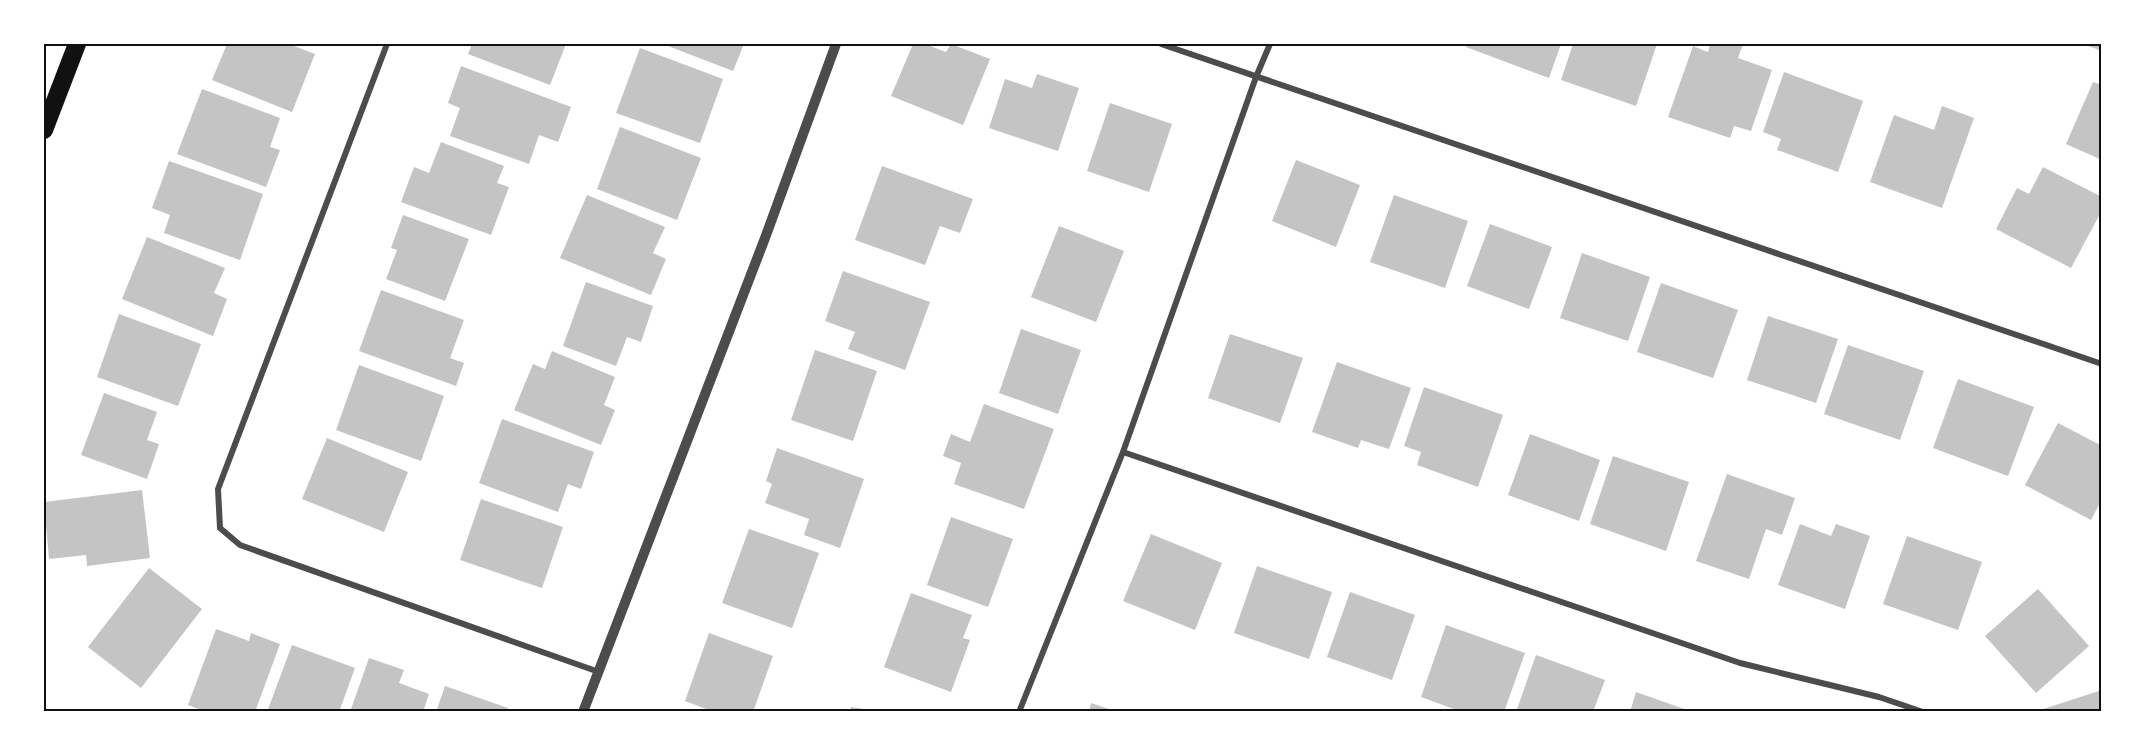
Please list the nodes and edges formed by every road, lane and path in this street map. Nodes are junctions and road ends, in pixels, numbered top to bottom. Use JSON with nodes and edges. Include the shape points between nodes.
{"nodes":[{"id":1,"x":77,"y":44,"type":"edge"},
{"id":2,"x":387,"y":44,"type":"edge"},
{"id":3,"x":836,"y":44,"type":"edge"},
{"id":4,"x":1161,"y":44,"type":"edge"},
{"id":5,"x":1270,"y":44,"type":"edge"},
{"id":6,"x":1256,"y":77,"type":"junction"},
{"id":7,"x":44,"y":130,"type":"edge"},
{"id":8,"x":2101,"y":363,"type":"edge"},
{"id":9,"x":1123,"y":452,"type":"junction"},
{"id":10,"x":599,"y":672,"type":"junction"},
{"id":11,"x":584,"y":711,"type":"edge"},
{"id":12,"x":1019,"y":711,"type":"edge"},
{"id":13,"x":1923,"y":711,"type":"edge"}],
"edges":[{"from":1,"to":7,"type":"highway"},
{"from":2,"to":10,"type":"street","via":[[218,489],[220,528],[240,545]]},
{"from":3,"to":10,"type":"street"},
{"from":4,"to":6,"type":"street"},
{"from":5,"to":6,"type":"street"},
{"from":6,"to":8,"type":"street"},
{"from":6,"to":9,"type":"street"},
{"from":9,"to":12,"type":"street"},
{"from":9,"to":13,"type":"street","via":[[1740,663]]},
{"from":10,"to":11,"type":"street"}]}
